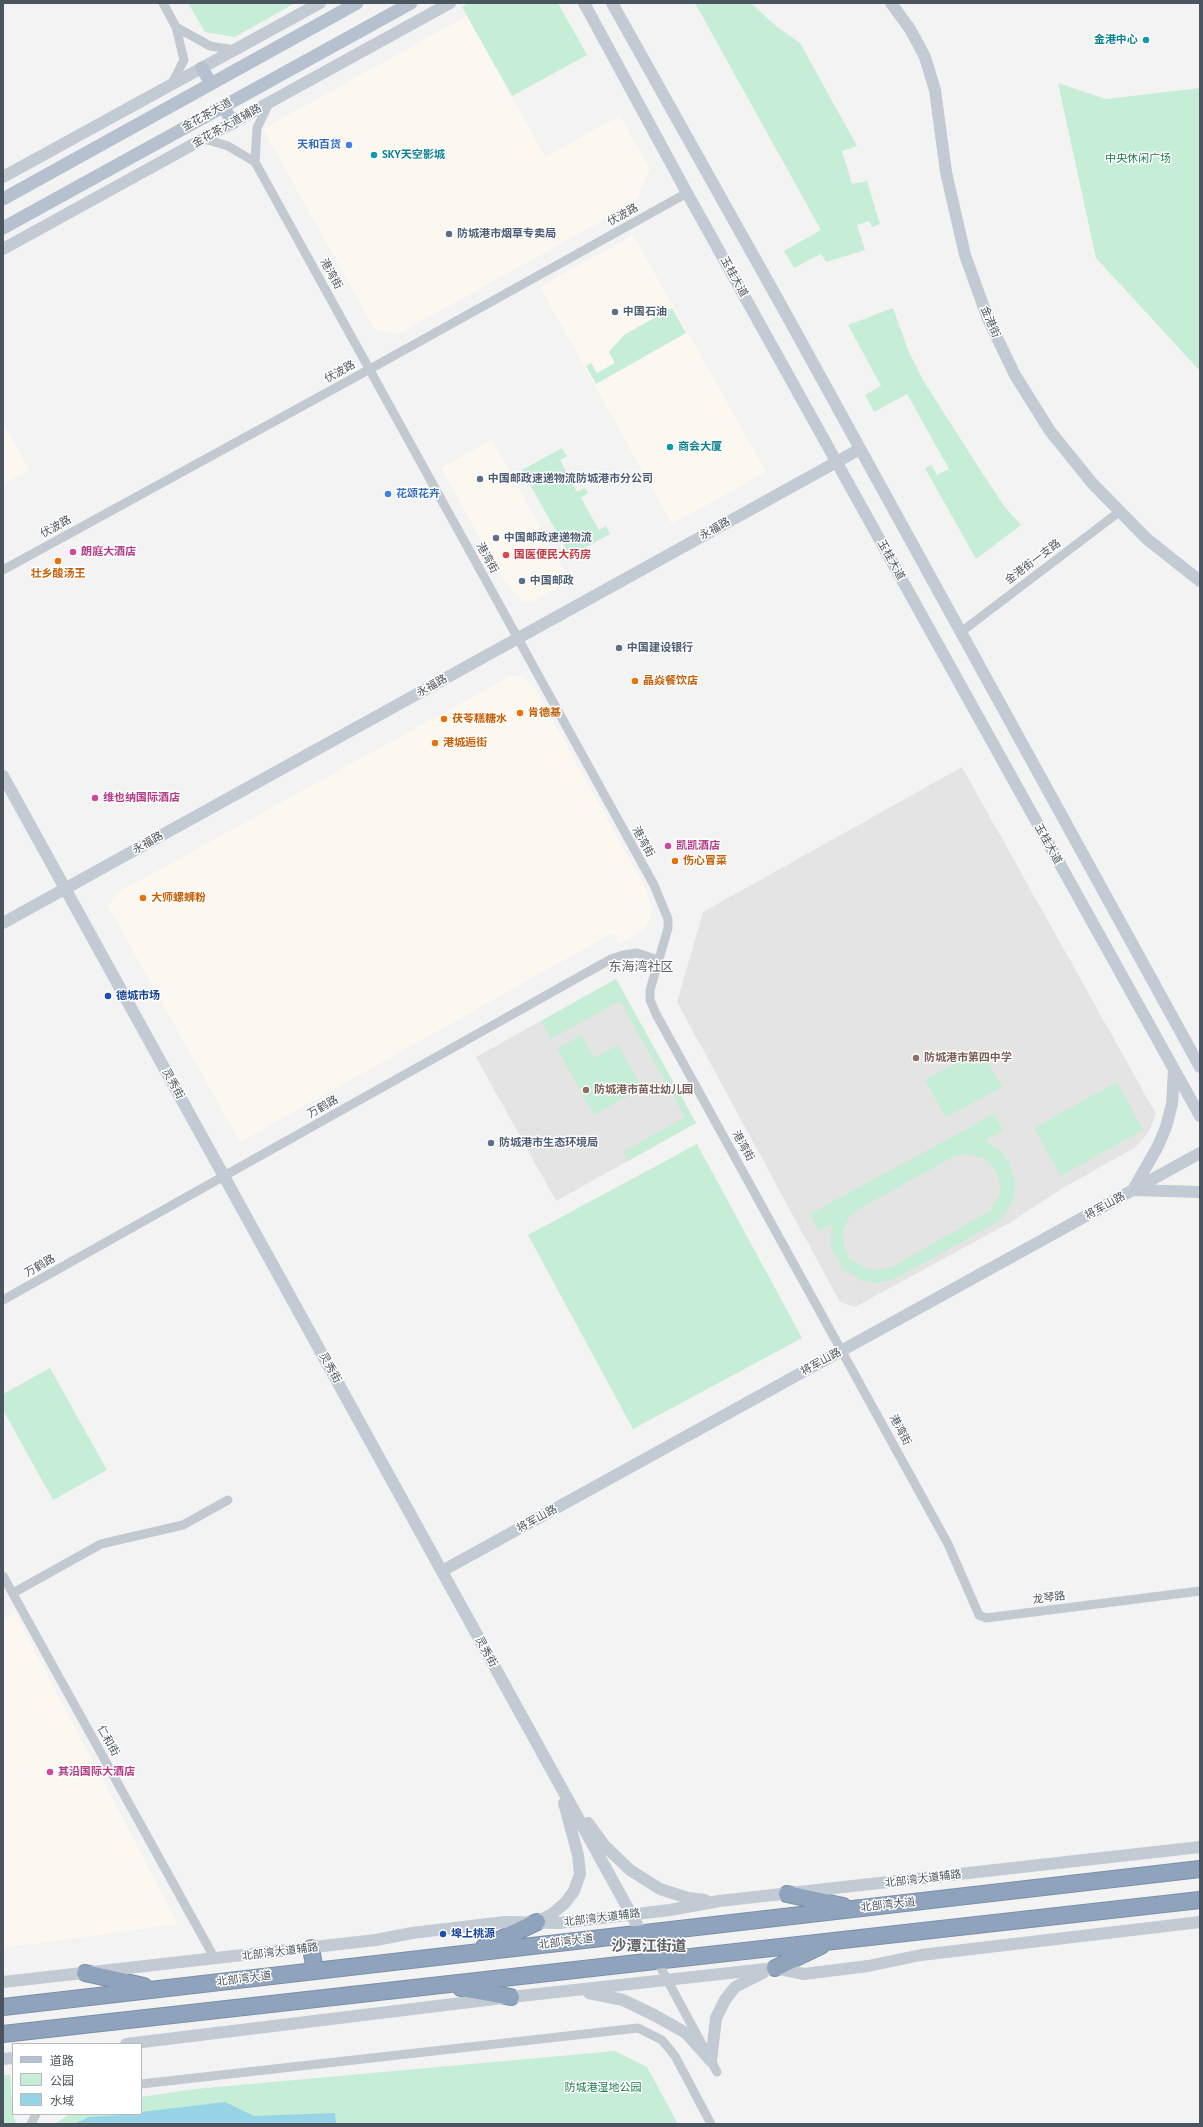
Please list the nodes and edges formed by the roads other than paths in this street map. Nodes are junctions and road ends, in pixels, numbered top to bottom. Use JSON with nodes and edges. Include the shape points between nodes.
{"nodes":[{"id":1,"x":163,"y":3,"type":"edge"},
{"id":2,"x":320,"y":3,"type":"edge"},
{"id":3,"x":357,"y":3,"type":"edge"},
{"id":4,"x":411,"y":3,"type":"edge"},
{"id":5,"x":450,"y":3,"type":"edge"},
{"id":6,"x":584,"y":3,"type":"edge"},
{"id":7,"x":612,"y":3,"type":"edge"},
{"id":8,"x":891,"y":3,"type":"edge"},
{"id":9,"x":176,"y":27,"type":"junction"},
{"id":10,"x":234,"y":50,"type":"junction"},
{"id":11,"x":202,"y":68,"type":"junction"},
{"id":12,"x":211,"y":84,"type":"junction"},
{"id":13,"x":171,"y":85,"type":"junction"},
{"id":14,"x":269,"y":103,"type":"junction"},
{"id":15,"x":224,"y":106,"type":"junction"},
{"id":16,"x":233,"y":123,"type":"junction"},
{"id":17,"x":204,"y":139,"type":"junction"},
{"id":18,"x":254,"y":162,"type":"junction"},
{"id":19,"x":3,"y":177,"type":"edge"},
{"id":20,"x":687,"y":193,"type":"junction"},
{"id":21,"x":3,"y":199,"type":"edge"},
{"id":22,"x":3,"y":228,"type":"edge"},
{"id":23,"x":3,"y":249,"type":"edge"},
{"id":24,"x":370,"y":370,"type":"junction"},
{"id":25,"x":860,"y":449,"type":"junction"},
{"id":26,"x":836,"y":462,"type":"junction"},
{"id":27,"x":1119,"y":512,"type":"junction"},
{"id":28,"x":3,"y":570,"type":"edge"},
{"id":29,"x":1200,"y":581,"type":"edge"},
{"id":30,"x":961,"y":632,"type":"junction"},
{"id":31,"x":518,"y":638,"type":"junction"},
{"id":32,"x":3,"y":776,"type":"edge"},
{"id":33,"x":65,"y":888,"type":"junction"},
{"id":34,"x":3,"y":923,"type":"edge"},
{"id":35,"x":658,"y":960,"type":"junction"},
{"id":36,"x":1200,"y":1067,"type":"edge"},
{"id":37,"x":1174,"y":1070,"type":"junction"},
{"id":38,"x":1200,"y":1116,"type":"edge"},
{"id":39,"x":1200,"y":1153,"type":"edge"},
{"id":40,"x":224,"y":1176,"type":"junction"},
{"id":41,"x":1134,"y":1190,"type":"junction"},
{"id":42,"x":1200,"y":1192,"type":"edge"},
{"id":43,"x":3,"y":1300,"type":"edge"},
{"id":44,"x":843,"y":1350,"type":"junction"},
{"id":45,"x":228,"y":1500,"type":"dead end"},
{"id":46,"x":948,"y":1544,"type":"joint"},
{"id":47,"x":442,"y":1571,"type":"junction"},
{"id":48,"x":3,"y":1576,"type":"edge"},
{"id":49,"x":1200,"y":1591,"type":"edge"},
{"id":50,"x":13,"y":1593,"type":"junction"},
{"id":51,"x":560,"y":1785,"type":"junction"},
{"id":52,"x":1200,"y":1847,"type":"edge"},
{"id":53,"x":1200,"y":1870,"type":"edge"},
{"id":54,"x":787,"y":1894,"type":"junction"},
{"id":55,"x":1200,"y":1900,"type":"edge"},
{"id":56,"x":718,"y":1901,"type":"junction"},
{"id":57,"x":857,"y":1909,"type":"junction"},
{"id":58,"x":631,"y":1915,"type":"junction"},
{"id":59,"x":537,"y":1922,"type":"junction"},
{"id":60,"x":1200,"y":1922,"type":"edge"},
{"id":61,"x":642,"y":1933,"type":"junction"},
{"id":62,"x":832,"y":1941,"type":"junction"},
{"id":63,"x":311,"y":1948,"type":"junction"},
{"id":64,"x":472,"y":1953,"type":"junction"},
{"id":65,"x":215,"y":1959,"type":"junction"},
{"id":66,"x":656,"y":1961,"type":"junction"},
{"id":67,"x":775,"y":1968,"type":"junction"},
{"id":68,"x":315,"y":1971,"type":"junction"},
{"id":69,"x":84,"y":1973,"type":"junction"},
{"id":70,"x":668,"y":1980,"type":"junction"},
{"id":71,"x":5,"y":1981,"type":"edge"},
{"id":72,"x":441,"y":1985,"type":"junction"},
{"id":73,"x":157,"y":1989,"type":"junction"},
{"id":74,"x":564,"y":1991,"type":"junction"},
{"id":75,"x":511,"y":1997,"type":"junction"},
{"id":76,"x":3,"y":2007,"type":"edge"},
{"id":77,"x":3,"y":2034,"type":"edge"},
{"id":78,"x":134,"y":2043,"type":"edge"},
{"id":79,"x":711,"y":2061,"type":"junction"},
{"id":80,"x":717,"y":2072,"type":"dead end"},
{"id":81,"x":142,"y":2084,"type":"edge"},
{"id":82,"x":36,"y":2115,"type":"edge"},
{"id":83,"x":31,"y":2124,"type":"edge"},
{"id":84,"x":711,"y":2124,"type":"edge"}],
"edges":[{"from":1,"to":9,"type":"street"},
{"from":2,"to":10,"type":"main road"},
{"from":3,"to":12,"type":"main road"},
{"from":4,"to":15,"type":"main road","name":"金花茶大道"},
{"from":5,"to":14,"type":"main road","name":"金花茶大道辅路"},
{"from":6,"to":20,"type":"main road","name":"玉桂大道"},
{"from":7,"to":25,"type":"main road"},
{"from":8,"to":27,"type":"main road","name":"金港街","via":[[910,29],[925,57],[935,90],[946,172],[956,222],[988,319],[1015,375],[1050,431]]},
{"from":9,"to":10,"type":"street","via":[[210,46]]},
{"from":9,"to":13,"type":"street","via":[[184,60]]},
{"from":10,"to":11,"type":"main road"},
{"from":11,"to":12,"type":"main road"},
{"from":11,"to":13,"type":"main road"},
{"from":12,"to":21,"type":"main road"},
{"from":13,"to":19,"type":"main road"},
{"from":14,"to":16,"type":"main road","name":"金花茶大道辅路"},
{"from":14,"to":18,"type":"street","via":[[257,128]]},
{"from":15,"to":16,"type":"main road"},
{"from":15,"to":22,"type":"main road","name":"金花茶大道"},
{"from":16,"to":17,"type":"main road","name":"金花茶大道辅路"},
{"from":17,"to":18,"type":"street","via":[[228,146]]},
{"from":17,"to":23,"type":"main road","name":"金花茶大道辅路"},
{"from":18,"to":24,"type":"street","name":"港湾街"},
{"from":20,"to":24,"type":"street","name":"伏波路"},
{"from":20,"to":26,"type":"main road","name":"玉桂大道"},
{"from":24,"to":28,"type":"street","name":"伏波路"},
{"from":24,"to":31,"type":"street","name":"港湾街"},
{"from":25,"to":26,"type":"main road","name":"永福路"},
{"from":25,"to":30,"type":"main road"},
{"from":26,"to":31,"type":"main road","name":"永福路"},
{"from":26,"to":37,"type":"main road","name":"玉桂大道"},
{"from":27,"to":29,"type":"main road","name":"金港街","via":[[1147,539]]},
{"from":27,"to":30,"type":"street","name":"金港街一支路"},
{"from":30,"to":36,"type":"main road"},
{"from":31,"to":33,"type":"main road","name":"永福路"},
{"from":31,"to":35,"type":"street","name":"港湾街","via":[[654,885],[665,910],[668,928]]},
{"from":32,"to":33,"type":"main road","name":"灵秀街"},
{"from":33,"to":34,"type":"main road","name":"永福路"},
{"from":33,"to":40,"type":"main road","name":"灵秀街"},
{"from":35,"to":40,"type":"street","name":"万鹤路","via":[[637,953],[611,959]]},
{"from":35,"to":44,"type":"street","name":"港湾街","via":[[650,990],[650,1000],[656,1014]]},
{"from":37,"to":38,"type":"main road","name":"玉桂大道"},
{"from":37,"to":41,"type":"main road","via":[[1172,1104],[1166,1127]]},
{"from":39,"to":41,"type":"main road","name":"将军山路"},
{"from":40,"to":43,"type":"street","name":"万鹤路"},
{"from":40,"to":47,"type":"main road","name":"灵秀街"},
{"from":41,"to":42,"type":"main road"},
{"from":41,"to":44,"type":"main road","name":"将军山路"},
{"from":44,"to":46,"type":"street","name":"港湾街"},
{"from":44,"to":47,"type":"main road","name":"将军山路"},
{"from":45,"to":50,"type":"street","via":[[183,1526],[101,1544]]},
{"from":46,"to":49,"type":"street","name":"龙琴路","via":[[979,1615],[986,1618]]},
{"from":47,"to":51,"type":"main road","name":"灵秀街"},
{"from":48,"to":50,"type":"street","name":"仁和街"},
{"from":50,"to":65,"type":"street","name":"仁和街"},
{"from":51,"to":56,"type":"main road","via":[[605,1846],[630,1870],[660,1889],[688,1898]]},
{"from":51,"to":58,"type":"main road","name":"灵秀街"},
{"from":51,"to":59,"type":"main road","via":[[578,1855],[580,1874],[574,1891],[565,1903]]},
{"from":52,"to":54,"type":"main road","name":"北部湾大道辅路"},
{"from":53,"to":57,"type":"highway","name":"北部湾大道"},
{"from":54,"to":56,"type":"main road","name":"北部湾大道辅路"},
{"from":54,"to":57,"type":"highway"},
{"from":55,"to":62,"type":"highway"},
{"from":56,"to":58,"type":"main road","name":"北部湾大道辅路"},
{"from":57,"to":61,"type":"highway","name":"北部湾大道"},
{"from":58,"to":59,"type":"main road","name":"北部湾大道辅路","via":[[559,1923]]},
{"from":58,"to":61,"type":"main road","name":"灵秀街"},
{"from":59,"to":63,"type":"main road","name":"北部湾大道辅路","via":[[505,1922]]},
{"from":59,"to":64,"type":"highway"},
{"from":60,"to":67,"type":"main road","via":[[920,1955],[868,1966],[804,1974]]},
{"from":61,"to":64,"type":"highway","name":"北部湾大道"},
{"from":61,"to":66,"type":"main road","name":"灵秀街"},
{"from":62,"to":66,"type":"highway"},
{"from":62,"to":67,"type":"highway"},
{"from":63,"to":65,"type":"main road","name":"北部湾大道辅路"},
{"from":63,"to":68,"type":"highway"},
{"from":64,"to":68,"type":"highway","name":"北部湾大道"},
{"from":65,"to":69,"type":"main road","name":"北部湾大道辅路"},
{"from":66,"to":70,"type":"street"},
{"from":66,"to":72,"type":"highway"},
{"from":67,"to":70,"type":"main road"},
{"from":67,"to":79,"type":"main road","via":[[735,1987],[725,2000],[716,2018]]},
{"from":68,"to":73,"type":"highway","name":"北部湾大道"},
{"from":69,"to":71,"type":"main road","name":"北部湾大道辅路"},
{"from":69,"to":73,"type":"highway"},
{"from":70,"to":74,"type":"main road"},
{"from":70,"to":79,"type":"street"},
{"from":72,"to":75,"type":"highway"},
{"from":72,"to":77,"type":"highway"},
{"from":73,"to":76,"type":"highway","name":"北部湾大道"},
{"from":74,"to":75,"type":"main road"},
{"from":74,"to":79,"type":"main road","via":[[623,2000],[686,2033]]},
{"from":75,"to":78,"type":"main road"},
{"from":79,"to":80,"type":"street"},
{"from":81,"to":84,"type":"street","via":[[638,2028],[662,2040],[675,2056]]},
{"from":82,"to":83,"type":"street"}]}
